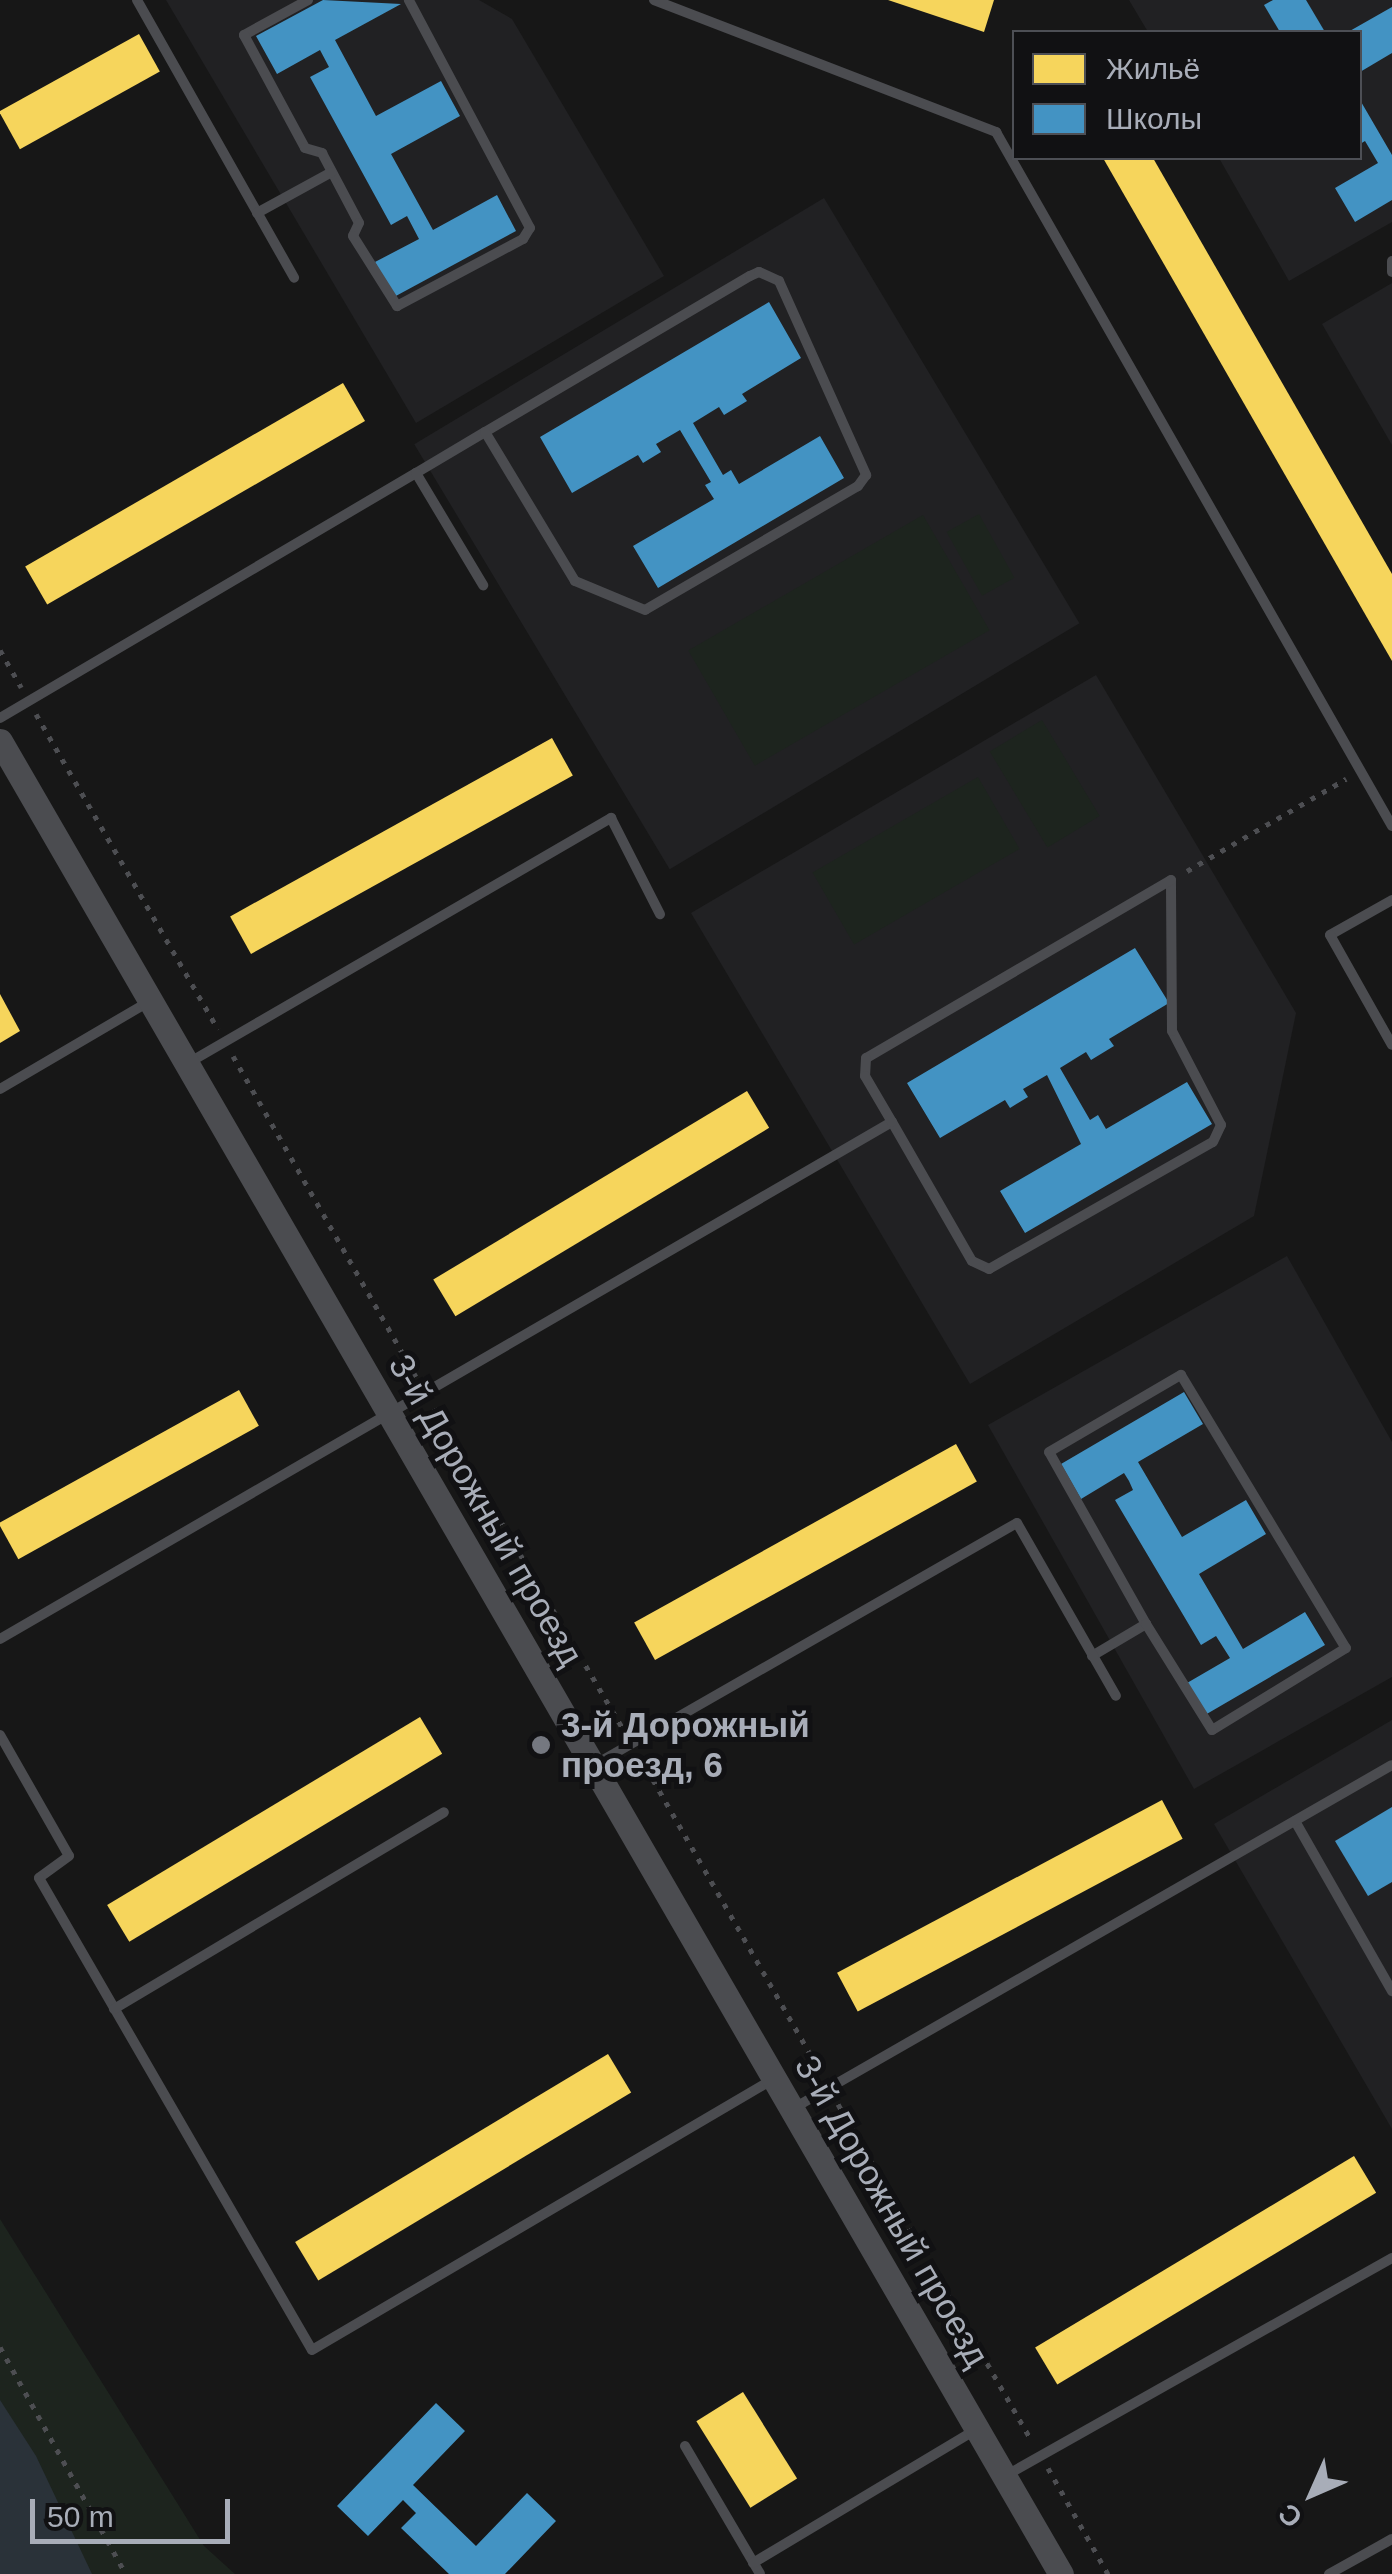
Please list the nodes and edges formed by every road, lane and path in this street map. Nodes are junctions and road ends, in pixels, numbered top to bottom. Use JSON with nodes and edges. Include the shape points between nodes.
{"nodes":[{"id":1,"x":137,"y":0,"type":"edge"},
{"id":2,"x":308,"y":0,"type":"edge"},
{"id":3,"x":410,"y":0,"type":"edge"},
{"id":4,"x":654,"y":0,"type":"edge"},
{"id":5,"x":332,"y":172,"type":"junction"},
{"id":6,"x":256,"y":212,"type":"junction"},
{"id":7,"x":1392,"y":261,"type":"edge"},
{"id":8,"x":1392,"y":272,"type":"edge"},
{"id":9,"x":294,"y":278,"type":"dead end"},
{"id":10,"x":486,"y":432,"type":"junction"},
{"id":11,"x":416,"y":473,"type":"junction"},
{"id":12,"x":483,"y":586,"type":"dead end"},
{"id":13,"x":0,"y":650,"type":"edge"},
{"id":14,"x":28,"y":701,"type":"junction"},
{"id":15,"x":0,"y":718,"type":"edge"},
{"id":16,"x":0,"y":741,"type":"edge"},
{"id":17,"x":1361,"y":771,"type":"junction"},
{"id":18,"x":1392,"y":826,"type":"edge"},
{"id":19,"x":1172,"y":880,"type":"junction"},
{"id":20,"x":1392,"y":900,"type":"edge"},
{"id":21,"x":660,"y":914,"type":"dead end"},
{"id":22,"x":150,"y":1001,"type":"junction"},
{"id":23,"x":225,"y":1042,"type":"junction"},
{"id":24,"x":1392,"y":1045,"type":"edge"},
{"id":25,"x":187,"y":1064,"type":"junction"},
{"id":26,"x":0,"y":1089,"type":"edge"},
{"id":27,"x":892,"y":1122,"type":"junction"},
{"id":28,"x":424,"y":1392,"type":"junction"},
{"id":29,"x":389,"y":1412,"type":"junction"},
{"id":30,"x":1146,"y":1624,"type":"junction"},
{"id":31,"x":0,"y":1639,"type":"edge"},
{"id":32,"x":1092,"y":1656,"type":"junction"},
{"id":33,"x":1116,"y":1696,"type":"dead end"},
{"id":34,"x":0,"y":1735,"type":"edge"},
{"id":35,"x":632,"y":1743,"type":"junction"},
{"id":36,"x":594,"y":1765,"type":"junction"},
{"id":37,"x":1392,"y":1765,"type":"edge"},
{"id":38,"x":444,"y":1812,"type":"dead end"},
{"id":39,"x":1294,"y":1821,"type":"junction"},
{"id":40,"x":1392,"y":1990,"type":"edge"},
{"id":41,"x":114,"y":2009,"type":"junction"},
{"id":42,"x":775,"y":2078,"type":"junction"},
{"id":43,"x":828,"y":2087,"type":"junction"},
{"id":44,"x":793,"y":2108,"type":"junction"},
{"id":45,"x":1392,"y":2258,"type":"edge"},
{"id":46,"x":0,"y":2347,"type":"edge"},
{"id":47,"x":978,"y":2429,"type":"junction"},
{"id":48,"x":685,"y":2446,"type":"dead end"},
{"id":49,"x":1040,"y":2456,"type":"junction"},
{"id":50,"x":1005,"y":2476,"type":"junction"},
{"id":51,"x":1392,"y":2539,"type":"edge"},
{"id":52,"x":753,"y":2563,"type":"junction"},
{"id":53,"x":126,"y":2574,"type":"edge"},
{"id":54,"x":760,"y":2574,"type":"edge"},
{"id":55,"x":1061,"y":2574,"type":"edge"},
{"id":56,"x":1108,"y":2574,"type":"edge"},
{"id":57,"x":1330,"y":2574,"type":"edge"}],
"edges":[{"from":1,"to":6,"type":"lane"},
{"from":2,"to":5,"type":"lane","via":[[244,35],[305,148],[320,150]]},
{"from":3,"to":5,"type":"lane","via":[[530,222],[528,234],[392,304],[353,236],[359,223]]},
{"from":4,"to":17,"type":"lane","via":[[996,132]]},
{"from":5,"to":6,"type":"lane"},
{"from":6,"to":9,"type":"lane"},
{"from":7,"to":8,"type":"lane"},
{"from":10,"to":10,"type":"lane","via":[[766,272],[779,281],[866,475],[858,486],[645,610],[574,581]]},
{"from":10,"to":11,"type":"lane"},
{"from":11,"to":12,"type":"lane"},
{"from":11,"to":14,"type":"lane"},
{"from":13,"to":14,"type":"path"},
{"from":14,"to":15,"type":"lane"},
{"from":14,"to":23,"type":"path"},
{"from":16,"to":22,"type":"street","name":"3-й Дорожный проезд"},
{"from":17,"to":18,"type":"lane"},
{"from":17,"to":19,"type":"path"},
{"from":19,"to":27,"type":"lane","via":[[866,1058],[865,1076]]},
{"from":19,"to":27,"type":"lane","via":[[1172,1031],[1221,1125],[1220,1138],[989,1269],[972,1262]]},
{"from":20,"to":24,"type":"lane","via":[[1330,936]]},
{"from":21,"to":23,"type":"lane","via":[[611,818]]},
{"from":22,"to":25,"type":"street","name":"3-й Дорожный проезд"},
{"from":22,"to":26,"type":"lane"},
{"from":23,"to":25,"type":"lane"},
{"from":23,"to":28,"type":"path"},
{"from":25,"to":29,"type":"street","name":"3-й Дорожный проезд"},
{"from":27,"to":28,"type":"lane"},
{"from":28,"to":29,"type":"lane"},
{"from":28,"to":35,"type":"path"},
{"from":29,"to":31,"type":"lane"},
{"from":29,"to":36,"type":"street","name":"3-й Дорожный проезд"},
{"from":30,"to":30,"type":"lane","via":[[1048,1455],[1180,1376],[1346,1648],[1212,1730]]},
{"from":30,"to":32,"type":"lane"},
{"from":32,"to":33,"type":"lane"},
{"from":32,"to":35,"type":"lane","via":[[1017,1524]]},
{"from":34,"to":41,"type":"lane","via":[[69,1856],[39,1878]]},
{"from":35,"to":36,"type":"lane"},
{"from":35,"to":43,"type":"path"},
{"from":36,"to":42,"type":"street","name":"3-й Дорожный проезд"},
{"from":37,"to":39,"type":"lane"},
{"from":38,"to":41,"type":"lane"},
{"from":39,"to":40,"type":"lane"},
{"from":39,"to":43,"type":"lane"},
{"from":41,"to":42,"type":"lane","via":[[312,2350]]},
{"from":42,"to":44,"type":"street","name":"3-й Дорожный проезд"},
{"from":43,"to":44,"type":"lane"},
{"from":43,"to":49,"type":"path"},
{"from":44,"to":47,"type":"street","name":"3-й Дорожный проезд"},
{"from":45,"to":49,"type":"lane"},
{"from":46,"to":53,"type":"path"},
{"from":47,"to":50,"type":"street","name":"3-й Дорожный проезд"},
{"from":47,"to":52,"type":"lane"},
{"from":48,"to":52,"type":"lane"},
{"from":49,"to":50,"type":"lane"},
{"from":49,"to":56,"type":"path"},
{"from":50,"to":55,"type":"street","name":"3-й Дорожный проезд"},
{"from":51,"to":57,"type":"lane"},
{"from":52,"to":54,"type":"lane"}]}
